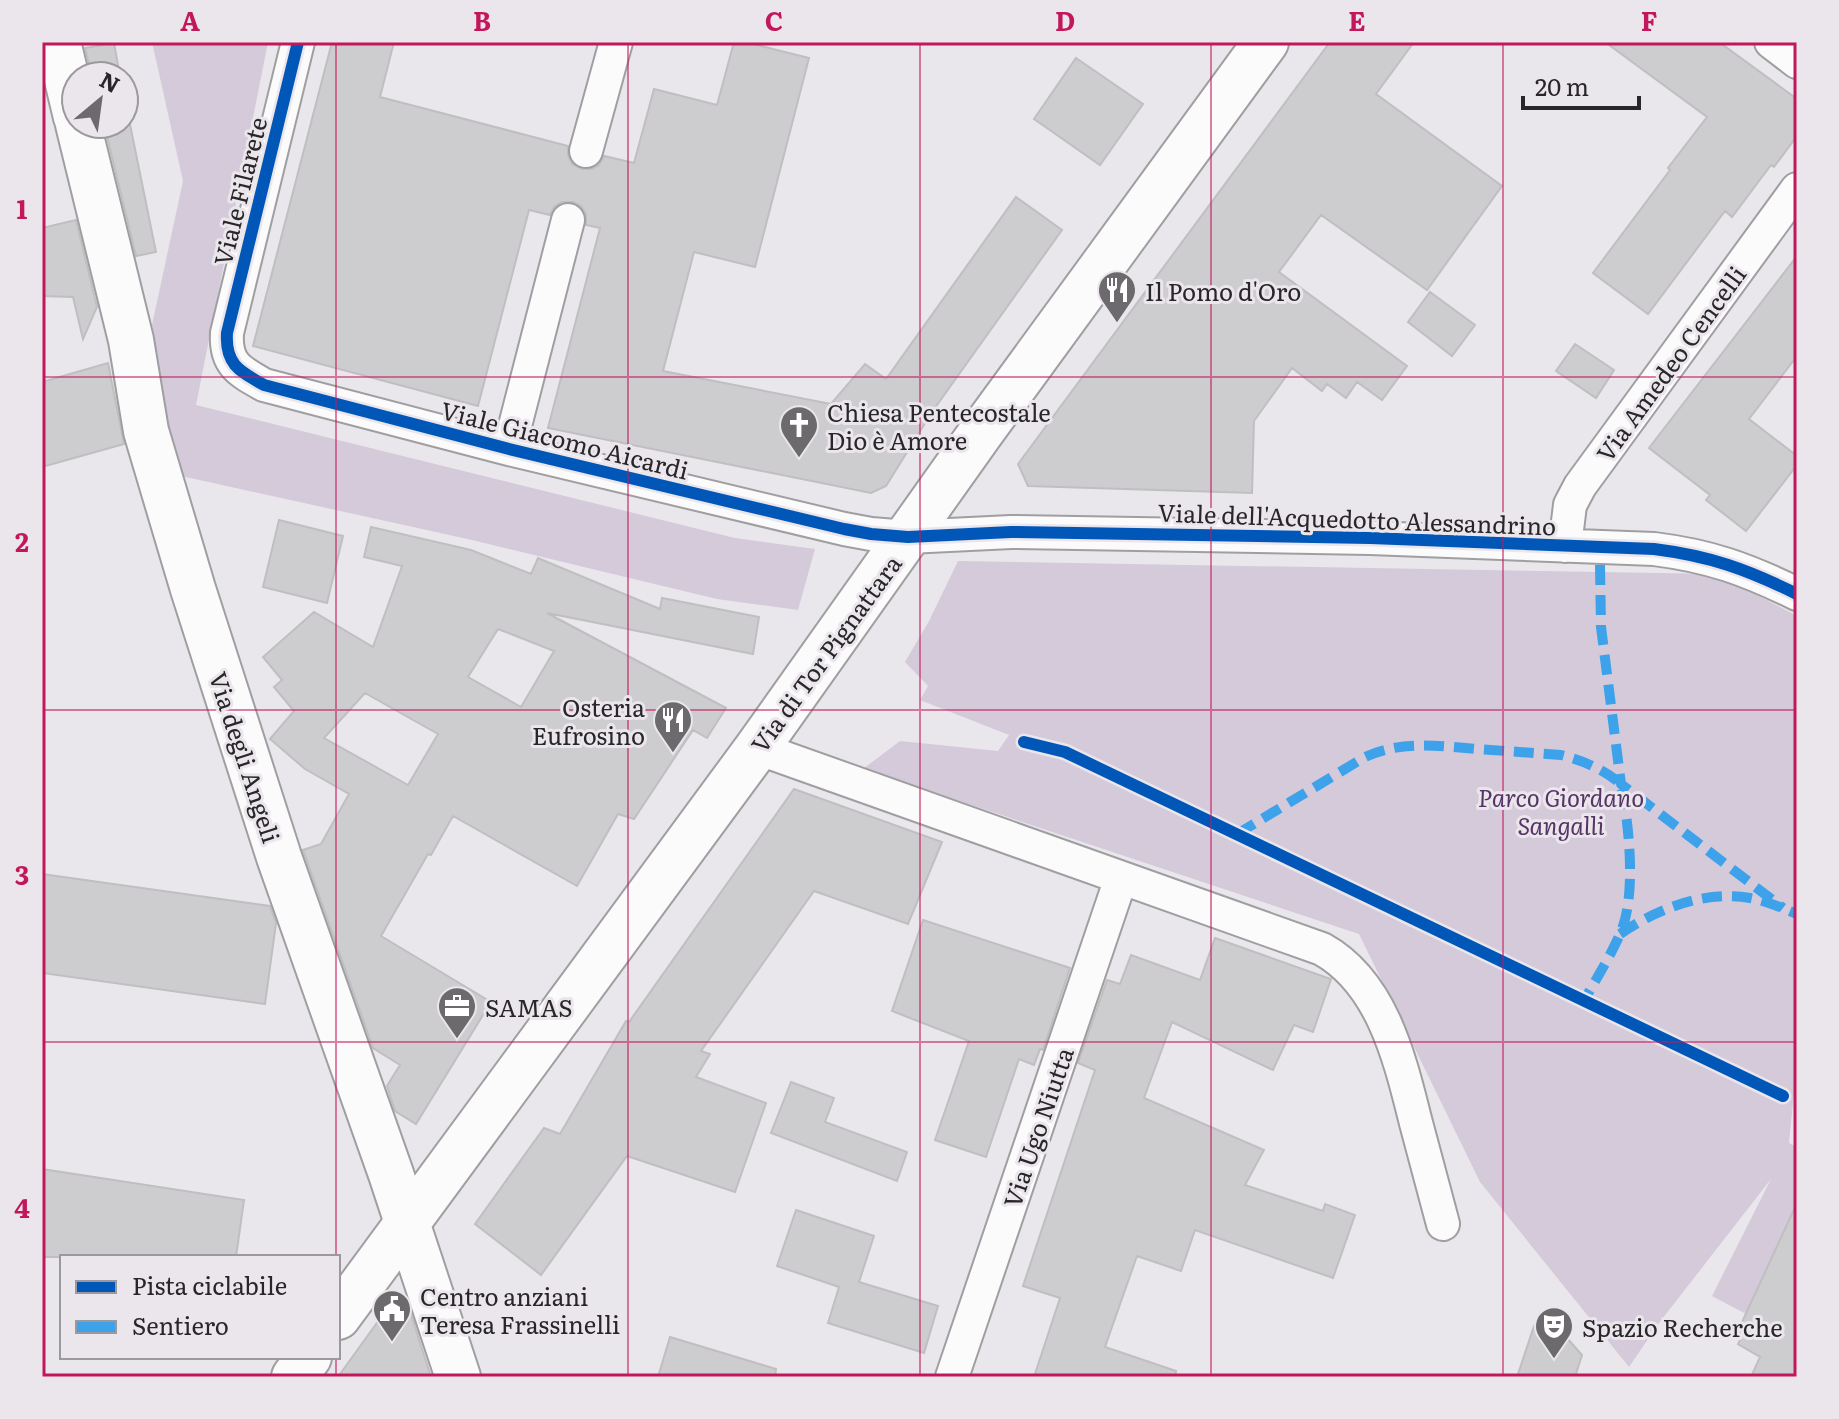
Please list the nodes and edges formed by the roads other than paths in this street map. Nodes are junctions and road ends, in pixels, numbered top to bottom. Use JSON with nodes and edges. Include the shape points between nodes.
{"nodes":[{"id":1,"x":298,"y":42,"type":"edge"},
{"id":2,"x":616,"y":42,"type":"edge"},
{"id":3,"x":1266,"y":42,"type":"edge"},
{"id":4,"x":1771,"y":42,"type":"edge"},
{"id":5,"x":1797,"y":62,"type":"edge"},
{"id":6,"x":82,"y":140,"type":"edge"},
{"id":7,"x":586,"y":151,"type":"dead end"},
{"id":8,"x":1797,"y":189,"type":"edge"},
{"id":9,"x":568,"y":220,"type":"dead end"},
{"id":10,"x":227,"y":350,"type":"joint"},
{"id":11,"x":509,"y":449,"type":"junction"},
{"id":12,"x":908,"y":537,"type":"junction"},
{"id":13,"x":1565,"y":546,"type":"junction"},
{"id":14,"x":1797,"y":594,"type":"edge"},
{"id":15,"x":757,"y":748,"type":"junction"},
{"id":16,"x":1121,"y":878,"type":"junction"},
{"id":17,"x":408,"y":1222,"type":"junction"},
{"id":18,"x":1443,"y":1224,"type":"dead end"},
{"id":19,"x":340,"y":1314,"type":"edge"},
{"id":20,"x":308,"y":1359,"type":"edge"},
{"id":21,"x":465,"y":1374,"type":"edge"},
{"id":22,"x":294,"y":1377,"type":"edge"},
{"id":23,"x":952,"y":1377,"type":"edge"}],
"edges":[{"from":1,"to":10,"type":"street","name":"Viale Filarete"},
{"from":2,"to":7,"type":"street"},
{"from":3,"to":12,"type":"main road","name":"Via di Tor Pignattara"},
{"from":4,"to":5,"type":"street"},
{"from":6,"to":17,"type":"main road","name":"Via degli Angeli","via":[[131,340],[150,445],[279,857]]},
{"from":8,"to":13,"type":"street","name":"Via Amedeo Cencelli","via":[[1580,486],[1570,505]]},
{"from":9,"to":11,"type":"street"},
{"from":10,"to":11,"type":"street","name":"Viale Giacomo Aicardi","via":[[245,375],[264,385]]},
{"from":11,"to":12,"type":"street","name":"Viale Giacomo Aicardi","via":[[844,529]]},
{"from":12,"to":13,"type":"street","name":"Viale dell'Acquedotto Alessandrino","via":[[1043,533]]},
{"from":12,"to":15,"type":"main road","name":"Via di Tor Pignattara"},
{"from":13,"to":14,"type":"street","name":"Viale dell'Acquedotto Alessandrino","via":[[1690,553]]},
{"from":15,"to":16,"type":"street"},
{"from":15,"to":17,"type":"main road","name":"Via di Tor Pignattara"},
{"from":16,"to":18,"type":"street","via":[[1322,949],[1353,972],[1399,1057]]},
{"from":16,"to":23,"type":"street","name":"Via Ugo Niutta"},
{"from":17,"to":19,"type":"main road","name":"Via di Tor Pignattara"},
{"from":17,"to":21,"type":"main road","name":"Via degli Angeli"},
{"from":20,"to":22,"type":"main road"}]}
